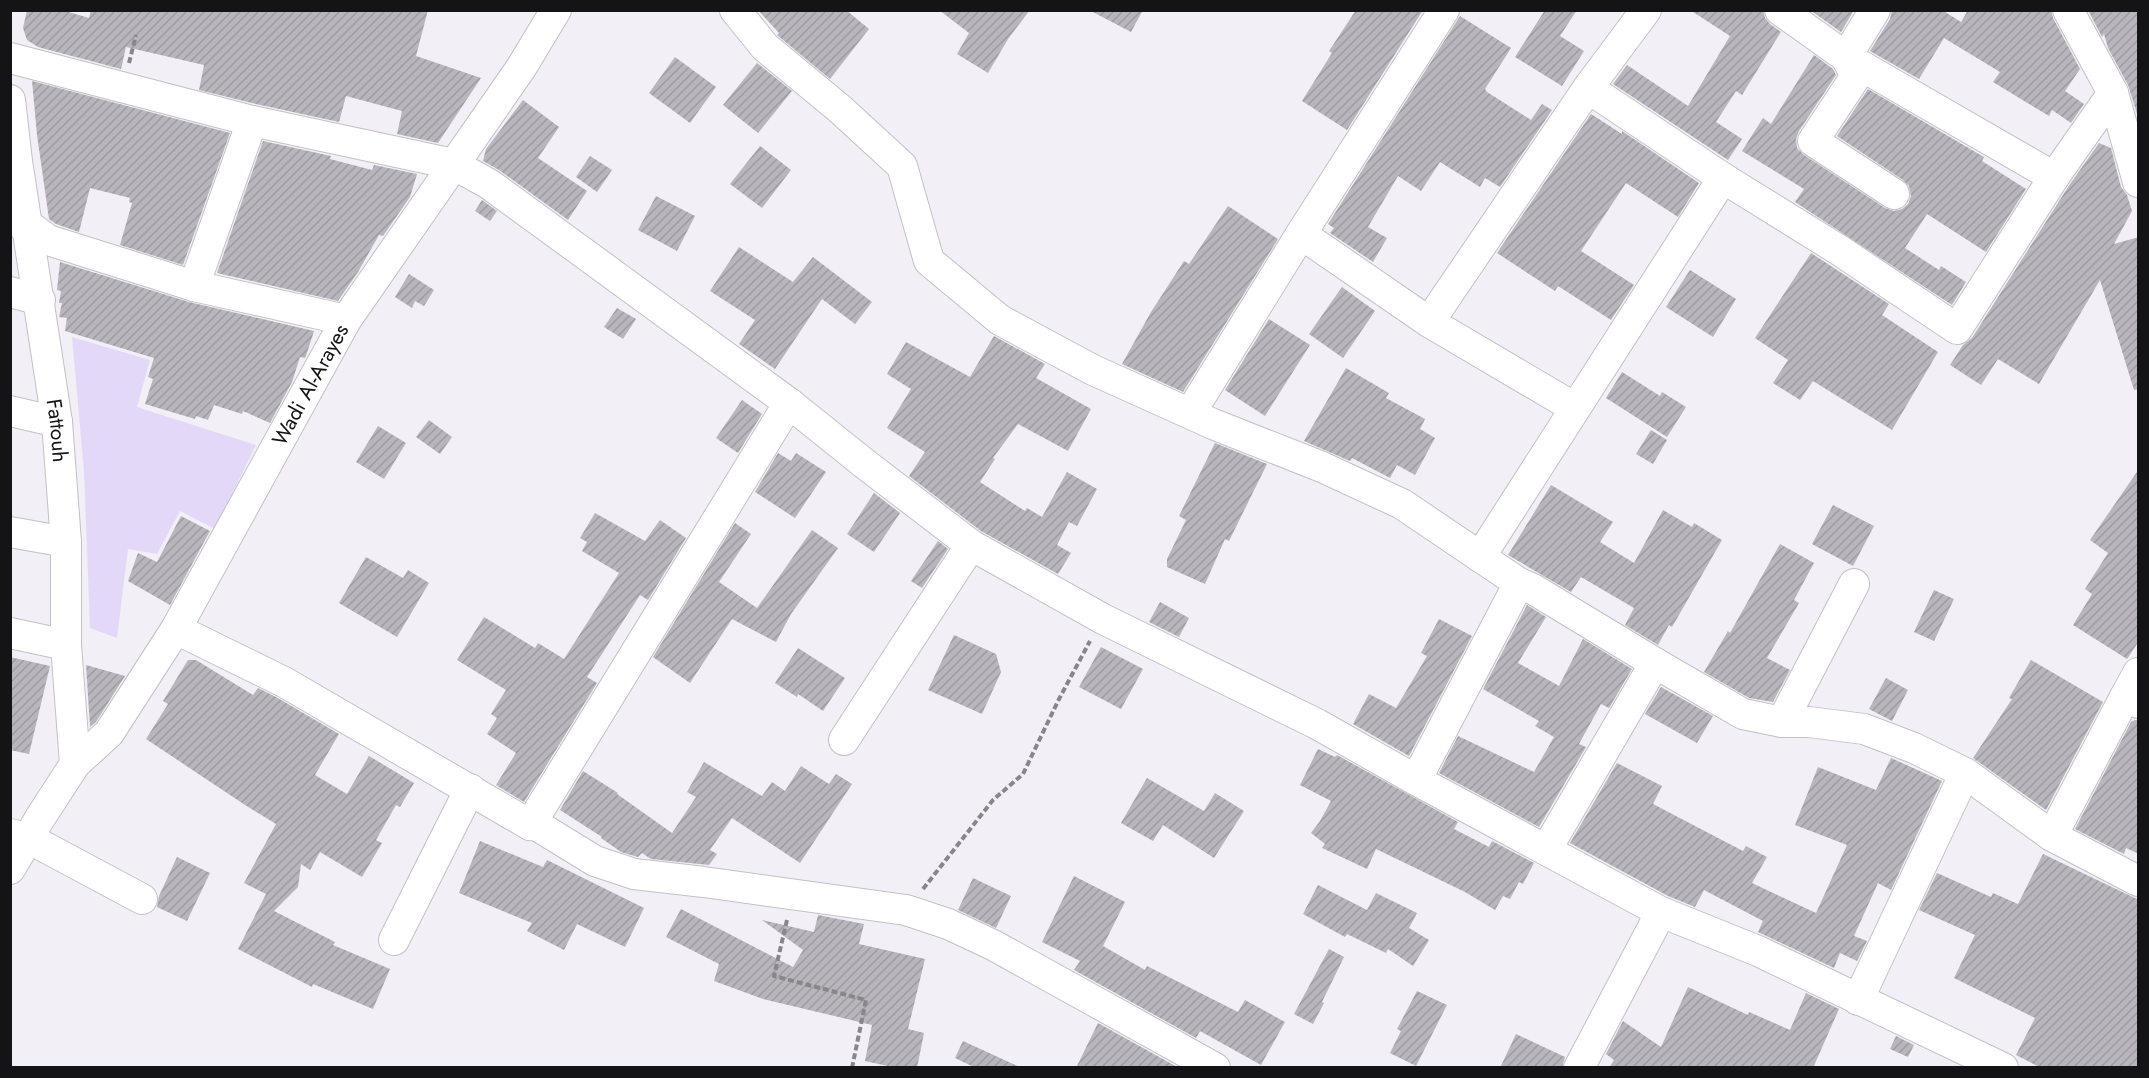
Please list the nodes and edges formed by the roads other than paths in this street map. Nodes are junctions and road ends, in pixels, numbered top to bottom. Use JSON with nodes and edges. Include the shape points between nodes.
{"nodes":[{"id":1,"x":556,"y":10,"type":"edge"},
{"id":2,"x":735,"y":10,"type":"edge"},
{"id":3,"x":1444,"y":10,"type":"edge"},
{"id":4,"x":1646,"y":10,"type":"edge"},
{"id":5,"x":1780,"y":10,"type":"edge"},
{"id":6,"x":1875,"y":10,"type":"edge"},
{"id":7,"x":2068,"y":10,"type":"edge"},
{"id":8,"x":1846,"y":57,"type":"junction"},
{"id":9,"x":10,"y":58,"type":"edge"},
{"id":10,"x":1588,"y":88,"type":"junction"},
{"id":11,"x":2113,"y":93,"type":"junction"},
{"id":12,"x":10,"y":100,"type":"edge"},
{"id":13,"x":252,"y":121,"type":"junction"},
{"id":14,"x":453,"y":164,"type":"junction"},
{"id":15,"x":2054,"y":177,"type":"junction"},
{"id":16,"x":1723,"y":178,"type":"junction"},
{"id":17,"x":2139,"y":182,"type":"edge"},
{"id":18,"x":1894,"y":194,"type":"dead end"},
{"id":19,"x":19,"y":223,"type":"edge"},
{"id":20,"x":1301,"y":234,"type":"junction"},
{"id":21,"x":194,"y":286,"type":"junction"},
{"id":22,"x":10,"y":292,"type":"edge"},
{"id":23,"x":40,"y":300,"type":"junction"},
{"id":24,"x":346,"y":320,"type":"junction"},
{"id":25,"x":1429,"y":322,"type":"junction"},
{"id":26,"x":789,"y":403,"type":"junction"},
{"id":27,"x":1575,"y":408,"type":"junction"},
{"id":28,"x":10,"y":411,"type":"edge"},
{"id":29,"x":1191,"y":412,"type":"junction"},
{"id":30,"x":57,"y":422,"type":"junction"},
{"id":31,"x":10,"y":532,"type":"edge"},
{"id":32,"x":66,"y":542,"type":"junction"},
{"id":33,"x":971,"y":545,"type":"junction"},
{"id":34,"x":1480,"y":557,"type":"junction"},
{"id":35,"x":1519,"y":583,"type":"junction"},
{"id":36,"x":1854,"y":584,"type":"dead end"},
{"id":37,"x":176,"y":629,"type":"junction"},
{"id":38,"x":10,"y":633,"type":"edge"},
{"id":39,"x":66,"y":645,"type":"junction"},
{"id":40,"x":1655,"y":663,"type":"junction"},
{"id":41,"x":2134,"y":691,"type":"edge"},
{"id":42,"x":1782,"y":722,"type":"junction"},
{"id":43,"x":844,"y":740,"type":"dead end"},
{"id":44,"x":75,"y":764,"type":"junction"},
{"id":45,"x":1965,"y":773,"type":"junction"},
{"id":46,"x":1416,"y":780,"type":"junction"},
{"id":47,"x":470,"y":789,"type":"junction"},
{"id":48,"x":530,"y":825,"type":"junction"},
{"id":49,"x":26,"y":830,"type":"edge"},
{"id":50,"x":2052,"y":836,"type":"junction"},
{"id":51,"x":1546,"y":850,"type":"junction"},
{"id":52,"x":10,"y":869,"type":"edge"},
{"id":53,"x":2139,"y":881,"type":"edge"},
{"id":54,"x":142,"y":899,"type":"dead end"},
{"id":55,"x":1661,"y":912,"type":"junction"},
{"id":56,"x":394,"y":940,"type":"dead end"},
{"id":57,"x":1858,"y":1000,"type":"junction"},
{"id":58,"x":1215,"y":1068,"type":"edge"},
{"id":59,"x":1579,"y":1068,"type":"edge"},
{"id":60,"x":2003,"y":1068,"type":"edge"}],
"edges":[{"from":1,"to":14,"type":"street","name":"Wadi Al-Arayes","via":[[521,68]]},
{"from":2,"to":29,"type":"street","via":[[765,47],[902,166],[929,261],[1000,320],[1093,370]]},
{"from":3,"to":20,"type":"street"},
{"from":4,"to":10,"type":"street"},
{"from":5,"to":8,"type":"street"},
{"from":6,"to":8,"type":"street"},
{"from":7,"to":11,"type":"street"},
{"from":8,"to":15,"type":"street"},
{"from":8,"to":18,"type":"street","via":[[1856,76],[1813,141]]},
{"from":9,"to":13,"type":"street"},
{"from":10,"to":16,"type":"street"},
{"from":10,"to":25,"type":"street"},
{"from":11,"to":15,"type":"street"},
{"from":11,"to":17,"type":"street"},
{"from":12,"to":19,"type":"street","name":"Fattouh"},
{"from":13,"to":14,"type":"street"},
{"from":13,"to":21,"type":"street"},
{"from":14,"to":24,"type":"street","name":"Wadi Al-Arayes"},
{"from":14,"to":26,"type":"street","via":[[489,184]]},
{"from":15,"to":16,"type":"street","via":[[1957,329]]},
{"from":16,"to":27,"type":"street"},
{"from":19,"to":21,"type":"street","via":[[48,240]]},
{"from":19,"to":23,"type":"street","name":"Fattouh"},
{"from":20,"to":25,"type":"street"},
{"from":20,"to":29,"type":"street"},
{"from":21,"to":24,"type":"street"},
{"from":22,"to":23,"type":"street"},
{"from":23,"to":30,"type":"street","name":"Fattouh"},
{"from":24,"to":37,"type":"street","name":"Wadi Al-Arayes"},
{"from":25,"to":27,"type":"street"},
{"from":26,"to":33,"type":"street"},
{"from":26,"to":48,"type":"street"},
{"from":27,"to":34,"type":"street"},
{"from":28,"to":30,"type":"street"},
{"from":29,"to":34,"type":"street","via":[[1402,504]]},
{"from":30,"to":32,"type":"street","name":"Fattouh"},
{"from":31,"to":32,"type":"street"},
{"from":32,"to":39,"type":"street","name":"Fattouh"},
{"from":33,"to":43,"type":"street"},
{"from":33,"to":46,"type":"street","via":[[1103,619],[1317,724]]},
{"from":34,"to":35,"type":"street"},
{"from":35,"to":40,"type":"street"},
{"from":35,"to":46,"type":"street"},
{"from":36,"to":42,"type":"street"},
{"from":37,"to":44,"type":"street","name":"Wadi Al-Arayes","via":[[109,733]]},
{"from":37,"to":47,"type":"street","via":[[284,682]]},
{"from":38,"to":39,"type":"street"},
{"from":39,"to":44,"type":"street","name":"Fattouh"},
{"from":40,"to":42,"type":"street","via":[[1743,714]]},
{"from":40,"to":51,"type":"street"},
{"from":41,"to":50,"type":"street"},
{"from":42,"to":45,"type":"street","via":[[1864,729]]},
{"from":44,"to":49,"type":"street","name":"Wadi Al-Arayes"},
{"from":45,"to":50,"type":"street"},
{"from":45,"to":57,"type":"street"},
{"from":46,"to":51,"type":"street"},
{"from":47,"to":48,"type":"street"},
{"from":47,"to":56,"type":"street"},
{"from":48,"to":58,"type":"street","via":[[533,823],[596,861],[634,874],[906,910],[948,924]]},
{"from":49,"to":52,"type":"street"},
{"from":49,"to":54,"type":"street"},
{"from":50,"to":53,"type":"street"},
{"from":51,"to":55,"type":"street"},
{"from":55,"to":57,"type":"street","via":[[1758,951]]},
{"from":55,"to":59,"type":"street"},
{"from":57,"to":60,"type":"street"}]}
